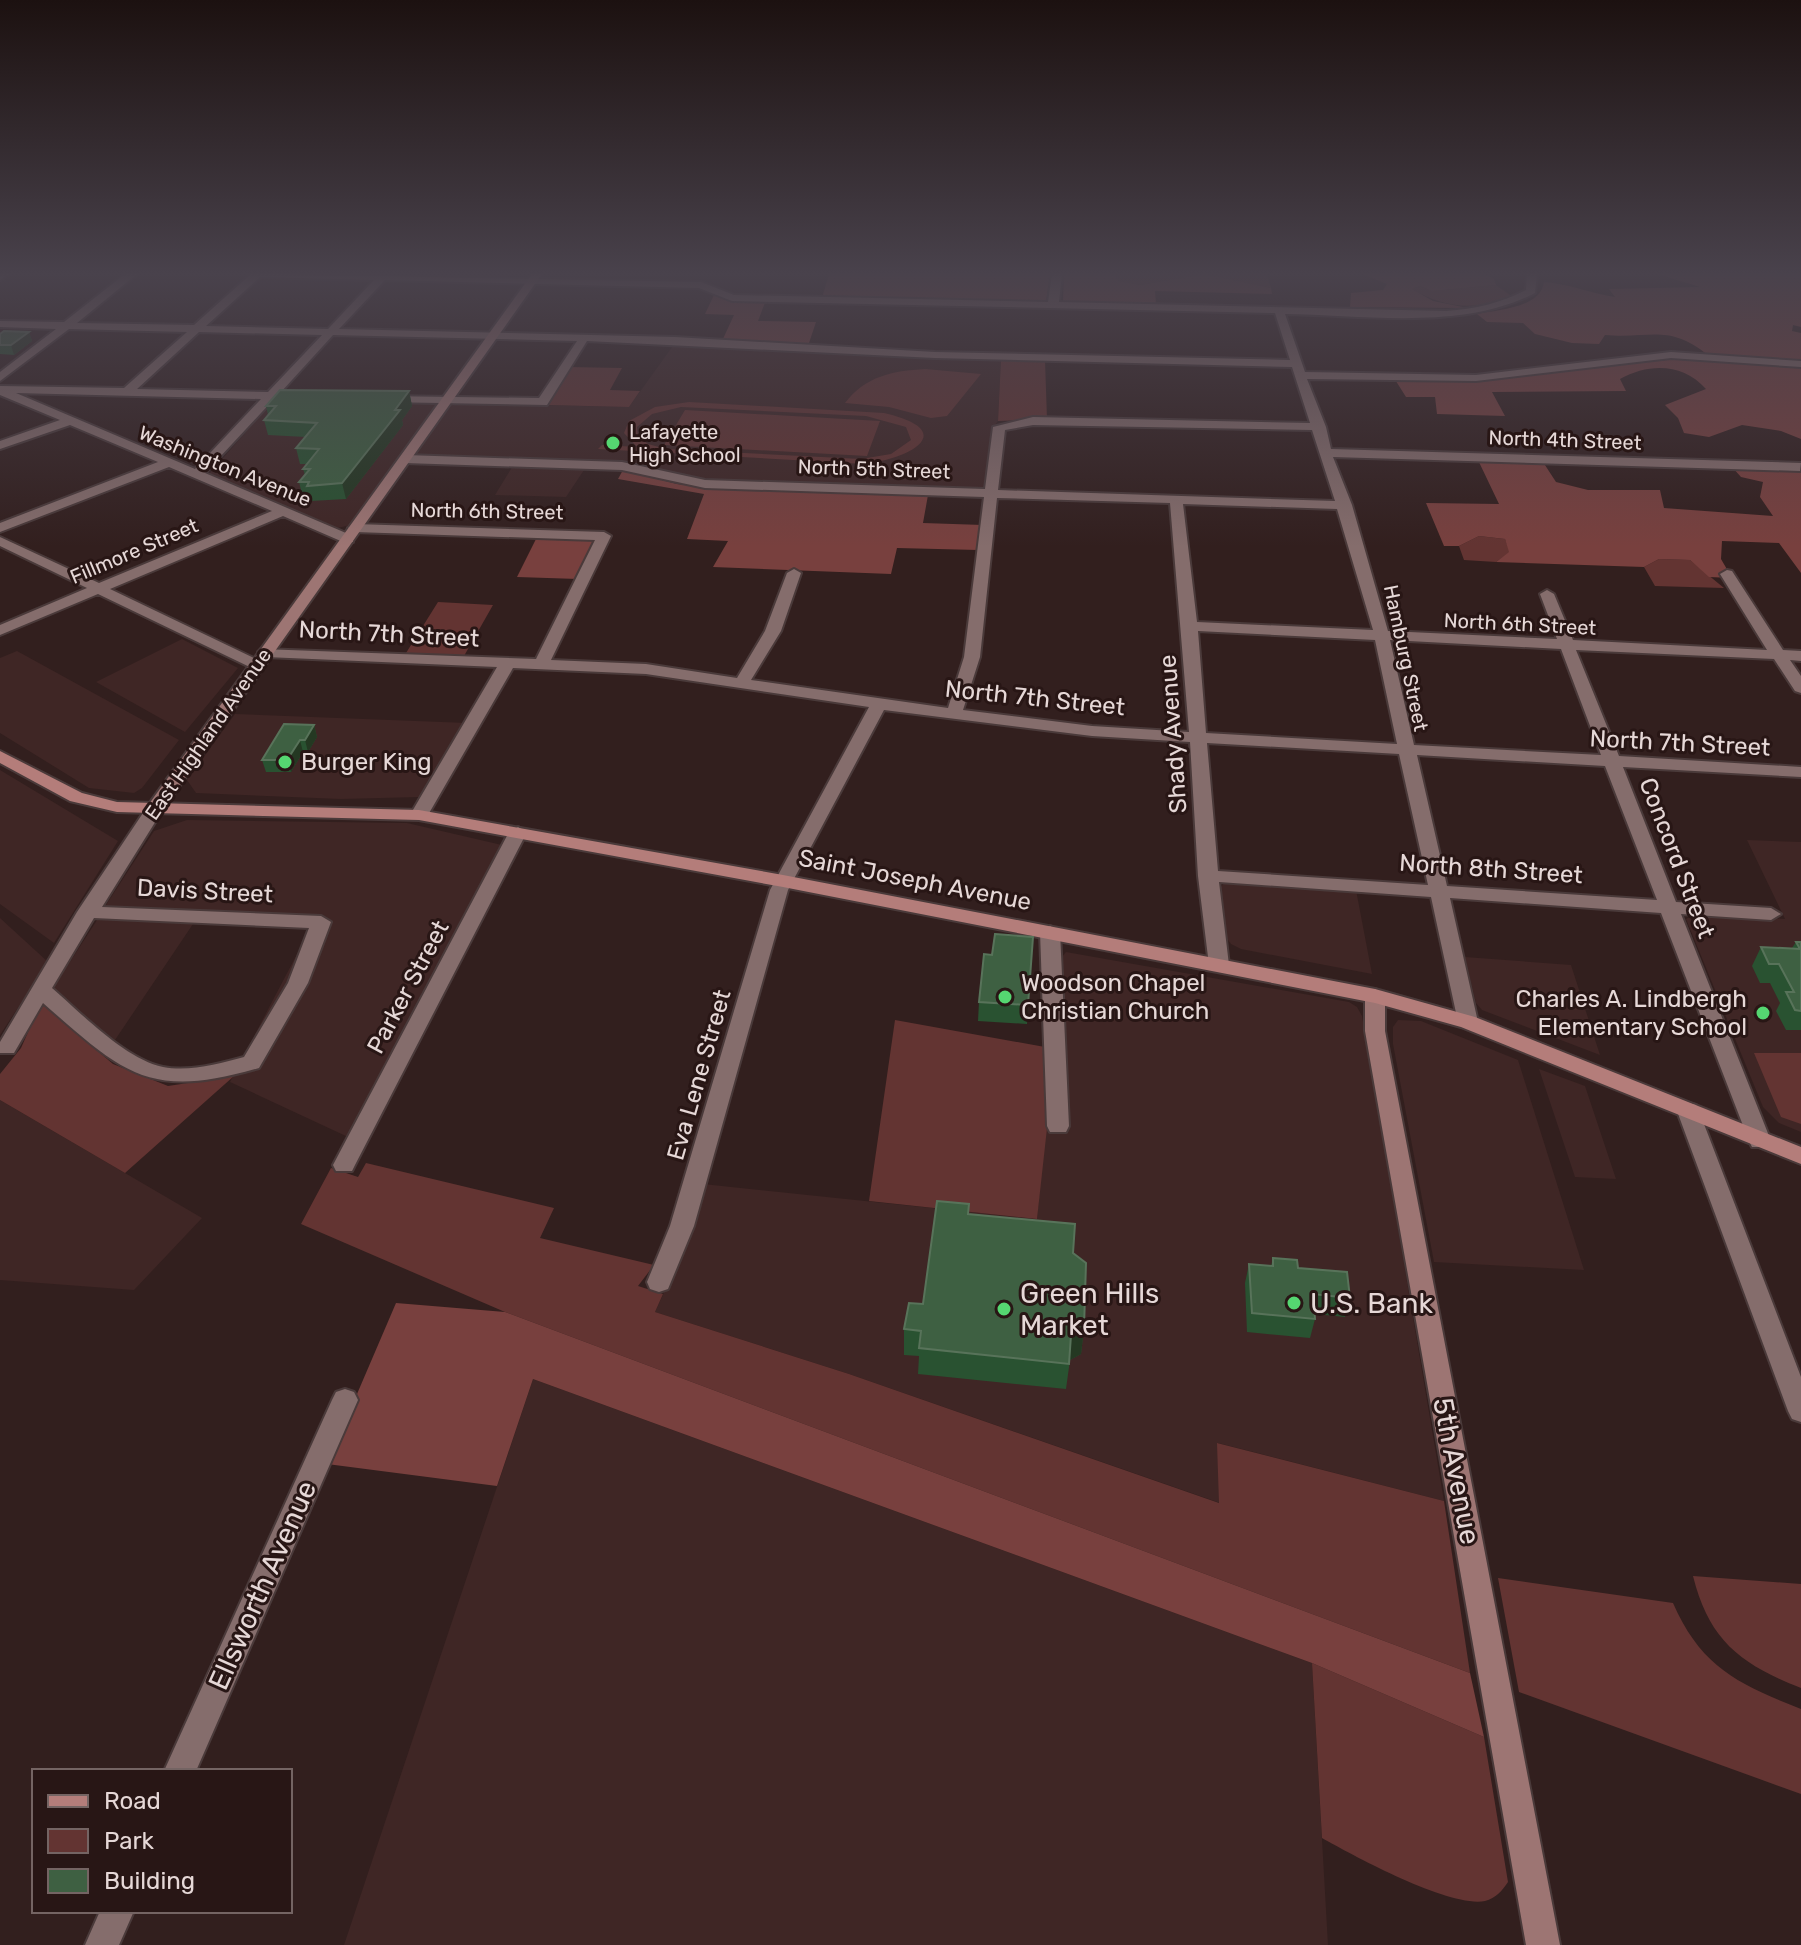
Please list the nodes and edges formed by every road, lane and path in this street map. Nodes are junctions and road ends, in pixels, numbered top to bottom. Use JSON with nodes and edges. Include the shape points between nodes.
{"nodes":[{"id":1,"x":17,"y":365,"type":"edge"},
{"id":2,"x":156,"y":365,"type":"edge"},
{"id":3,"x":299,"y":365,"type":"edge"},
{"id":4,"x":473,"y":365,"type":"edge"},
{"id":5,"x":567,"y":365,"type":"edge"},
{"id":6,"x":1188,"y":365,"type":"edge"},
{"id":7,"x":1297,"y":365,"type":"edge"},
{"id":8,"x":1588,"y":365,"type":"edge"},
{"id":9,"x":1298,"y":369,"type":"junction"},
{"id":10,"x":0,"y":378,"type":"edge"},
{"id":11,"x":0,"y":390,"type":"edge"},
{"id":12,"x":128,"y":391,"type":"junction"},
{"id":13,"x":271,"y":395,"type":"junction"},
{"id":14,"x":322,"y":396,"type":"edge"},
{"id":15,"x":363,"y":397,"type":"edge"},
{"id":16,"x":448,"y":400,"type":"junction"},
{"id":17,"x":69,"y":421,"type":"junction"},
{"id":18,"x":1320,"y":427,"type":"junction"},
{"id":19,"x":0,"y":445,"type":"edge"},
{"id":20,"x":1328,"y":453,"type":"junction"},
{"id":21,"x":405,"y":459,"type":"junction"},
{"id":22,"x":168,"y":463,"type":"junction"},
{"id":23,"x":1800,"y":467,"type":"edge"},
{"id":24,"x":196,"y":475,"type":"junction"},
{"id":25,"x":993,"y":493,"type":"junction"},
{"id":26,"x":1176,"y":499,"type":"junction"},
{"id":27,"x":1345,"y":505,"type":"junction"},
{"id":28,"x":284,"y":511,"type":"junction"},
{"id":29,"x":0,"y":528,"type":"edge"},
{"id":30,"x":351,"y":533,"type":"junction"},
{"id":31,"x":0,"y":541,"type":"edge"},
{"id":32,"x":794,"y":573,"type":"dead end"},
{"id":33,"x":1727,"y":574,"type":"dead end"},
{"id":34,"x":96,"y":589,"type":"junction"},
{"id":35,"x":1547,"y":594,"type":"dead end"},
{"id":36,"x":1190,"y":626,"type":"junction"},
{"id":37,"x":0,"y":630,"type":"edge"},
{"id":38,"x":1381,"y":637,"type":"junction"},
{"id":39,"x":1565,"y":646,"type":"junction"},
{"id":40,"x":1778,"y":655,"type":"junction"},
{"id":41,"x":1801,"y":656,"type":"edge"},
{"id":42,"x":261,"y":659,"type":"junction"},
{"id":43,"x":507,"y":664,"type":"junction"},
{"id":44,"x":541,"y":665,"type":"junction"},
{"id":45,"x":742,"y":682,"type":"junction"},
{"id":46,"x":1801,"y":688,"type":"edge"},
{"id":47,"x":879,"y":704,"type":"junction"},
{"id":48,"x":954,"y":713,"type":"junction"},
{"id":49,"x":1197,"y":737,"type":"junction"},
{"id":50,"x":1406,"y":750,"type":"junction"},
{"id":51,"x":0,"y":756,"type":"edge"},
{"id":52,"x":1614,"y":764,"type":"junction"},
{"id":53,"x":1801,"y":772,"type":"edge"},
{"id":54,"x":155,"y":808,"type":"junction"},
{"id":55,"x":419,"y":815,"type":"junction"},
{"id":56,"x":518,"y":832,"type":"junction"},
{"id":57,"x":1207,"y":876,"type":"junction"},
{"id":58,"x":783,"y":881,"type":"junction"},
{"id":59,"x":1438,"y":892,"type":"junction"},
{"id":60,"x":1672,"y":908,"type":"junction"},
{"id":61,"x":87,"y":912,"type":"junction"},
{"id":62,"x":1771,"y":914,"type":"dead end"},
{"id":63,"x":1050,"y":932,"type":"junction"},
{"id":64,"x":1219,"y":965,"type":"junction"},
{"id":65,"x":40,"y":989,"type":"junction"},
{"id":66,"x":1375,"y":996,"type":"junction"},
{"id":67,"x":1468,"y":1022,"type":"junction"},
{"id":68,"x":7,"y":1048,"type":"dead end"},
{"id":69,"x":1688,"y":1111,"type":"junction"},
{"id":70,"x":1058,"y":1126,"type":"dead end"},
{"id":71,"x":1760,"y":1141,"type":"junction"},
{"id":72,"x":1801,"y":1156,"type":"edge"},
{"id":73,"x":344,"y":1165,"type":"dead end"},
{"id":74,"x":659,"y":1282,"type":"dead end"},
{"id":75,"x":345,"y":1400,"type":"dead end"},
{"id":76,"x":1801,"y":1411,"type":"edge"},
{"id":77,"x":181,"y":1769,"type":"edge"},
{"id":78,"x":116,"y":1913,"type":"edge"},
{"id":79,"x":102,"y":1945,"type":"edge"},
{"id":80,"x":1543,"y":1945,"type":"edge"}],
"edges":[{"from":1,"to":10,"type":"street"},
{"from":2,"to":12,"type":"street"},
{"from":3,"to":13,"type":"street"},
{"from":4,"to":16,"type":"street","name":"East Highland Avenue"},
{"from":5,"to":16,"type":"street","via":[[543,402]]},
{"from":6,"to":9,"type":"street"},
{"from":7,"to":9,"type":"street","name":"Hamburg Street"},
{"from":8,"to":9,"type":"street","via":[[1476,378]]},
{"from":9,"to":18,"type":"street","name":"Hamburg Street"},
{"from":11,"to":12,"type":"street"},
{"from":11,"to":17,"type":"street","name":"Washington Avenue"},
{"from":12,"to":13,"type":"street"},
{"from":13,"to":14,"type":"street"},
{"from":13,"to":24,"type":"street"},
{"from":15,"to":16,"type":"street"},
{"from":16,"to":21,"type":"street","name":"East Highland Avenue"},
{"from":17,"to":19,"type":"street"},
{"from":17,"to":22,"type":"street","name":"Washington Avenue"},
{"from":18,"to":20,"type":"street","name":"Hamburg Street"},
{"from":18,"to":25,"type":"street","via":[[1017,421],[999,427]]},
{"from":20,"to":23,"type":"street","name":"North 4th Street"},
{"from":20,"to":27,"type":"street","name":"Hamburg Street"},
{"from":21,"to":25,"type":"street","name":"North 5th Street","via":[[622,466],[705,484]]},
{"from":21,"to":30,"type":"street","name":"East Highland Avenue"},
{"from":22,"to":24,"type":"street","name":"Washington Avenue"},
{"from":22,"to":29,"type":"street"},
{"from":24,"to":28,"type":"street","name":"Washington Avenue"},
{"from":25,"to":26,"type":"street","name":"North 5th Street"},
{"from":25,"to":48,"type":"street","via":[[972,657]]},
{"from":26,"to":27,"type":"street","name":"North 5th Street"},
{"from":26,"to":36,"type":"street","name":"Shady Avenue"},
{"from":27,"to":38,"type":"street","name":"Hamburg Street"},
{"from":28,"to":30,"type":"street","name":"Washington Avenue"},
{"from":28,"to":34,"type":"street","name":"Fillmore Street"},
{"from":30,"to":42,"type":"street","name":"East Highland Avenue"},
{"from":30,"to":44,"type":"street","name":"North 6th Street","via":[[604,536]]},
{"from":31,"to":34,"type":"street"},
{"from":32,"to":45,"type":"street","via":[[773,631]]},
{"from":33,"to":40,"type":"street"},
{"from":34,"to":37,"type":"street","name":"Fillmore Street"},
{"from":34,"to":42,"type":"street"},
{"from":35,"to":39,"type":"street","name":"Concord Street"},
{"from":36,"to":38,"type":"street","name":"North 6th Street"},
{"from":36,"to":49,"type":"street","name":"Shady Avenue"},
{"from":38,"to":39,"type":"street","name":"North 6th Street"},
{"from":38,"to":50,"type":"street","name":"Hamburg Street"},
{"from":39,"to":40,"type":"street","name":"North 6th Street"},
{"from":39,"to":52,"type":"street","name":"Concord Street"},
{"from":40,"to":41,"type":"street","name":"North 6th Street"},
{"from":40,"to":46,"type":"street"},
{"from":42,"to":43,"type":"street","name":"North 7th Street"},
{"from":42,"to":54,"type":"street","name":"East Highland Avenue"},
{"from":43,"to":44,"type":"street","name":"North 7th Street"},
{"from":43,"to":55,"type":"street"},
{"from":44,"to":45,"type":"street","name":"North 7th Street","via":[[646,669]]},
{"from":45,"to":47,"type":"street","name":"North 7th Street"},
{"from":47,"to":48,"type":"street","name":"North 7th Street"},
{"from":47,"to":58,"type":"street","name":"Eva Lene Street"},
{"from":48,"to":49,"type":"street","name":"North 7th Street","via":[[1092,731]]},
{"from":49,"to":50,"type":"street","name":"North 7th Street"},
{"from":49,"to":57,"type":"street","name":"Shady Avenue"},
{"from":50,"to":52,"type":"street","name":"North 7th Street"},
{"from":50,"to":59,"type":"street","name":"Hamburg Street"},
{"from":51,"to":54,"type":"main road","name":"Saint Joseph Avenue","via":[[76,797],[117,807]]},
{"from":52,"to":53,"type":"street","name":"North 7th Street"},
{"from":52,"to":60,"type":"street","name":"Concord Street"},
{"from":54,"to":55,"type":"main road","name":"Saint Joseph Avenue"},
{"from":54,"to":61,"type":"street","name":"East Highland Avenue"},
{"from":55,"to":56,"type":"main road","name":"Saint Joseph Avenue"},
{"from":56,"to":58,"type":"main road","name":"Saint Joseph Avenue"},
{"from":56,"to":73,"type":"street","name":"Parker Street"},
{"from":57,"to":59,"type":"street","name":"North 8th Street"},
{"from":57,"to":64,"type":"street","name":"Shady Avenue"},
{"from":58,"to":63,"type":"main road","name":"Saint Joseph Avenue"},
{"from":58,"to":74,"type":"street","name":"Eva Lene Street","via":[[682,1226]]},
{"from":59,"to":60,"type":"street","name":"North 8th Street"},
{"from":59,"to":67,"type":"street","name":"Hamburg Street"},
{"from":60,"to":62,"type":"street","name":"North 8th Street"},
{"from":60,"to":71,"type":"street","name":"Concord Street"},
{"from":61,"to":65,"type":"street","name":"East Highland Avenue"},
{"from":61,"to":65,"type":"street","name":"Davis Street","via":[[321,922],[298,983],[251,1063],[219,1071],[164,1075],[116,1052]]},
{"from":63,"to":64,"type":"main road","name":"Saint Joseph Avenue"},
{"from":63,"to":70,"type":"street"},
{"from":64,"to":66,"type":"main road","name":"Saint Joseph Avenue"},
{"from":65,"to":68,"type":"street","name":"East Highland Avenue"},
{"from":66,"to":67,"type":"main road","name":"Saint Joseph Avenue"},
{"from":66,"to":80,"type":"street","name":"5th Avenue","via":[[1375,1031]]},
{"from":67,"to":69,"type":"main road","name":"Saint Joseph Avenue"},
{"from":69,"to":71,"type":"main road","name":"Saint Joseph Avenue"},
{"from":69,"to":76,"type":"street"},
{"from":71,"to":72,"type":"main road","name":"Saint Joseph Avenue"},
{"from":75,"to":77,"type":"street","name":"Ellsworth Avenue"},
{"from":78,"to":79,"type":"street"}]}
